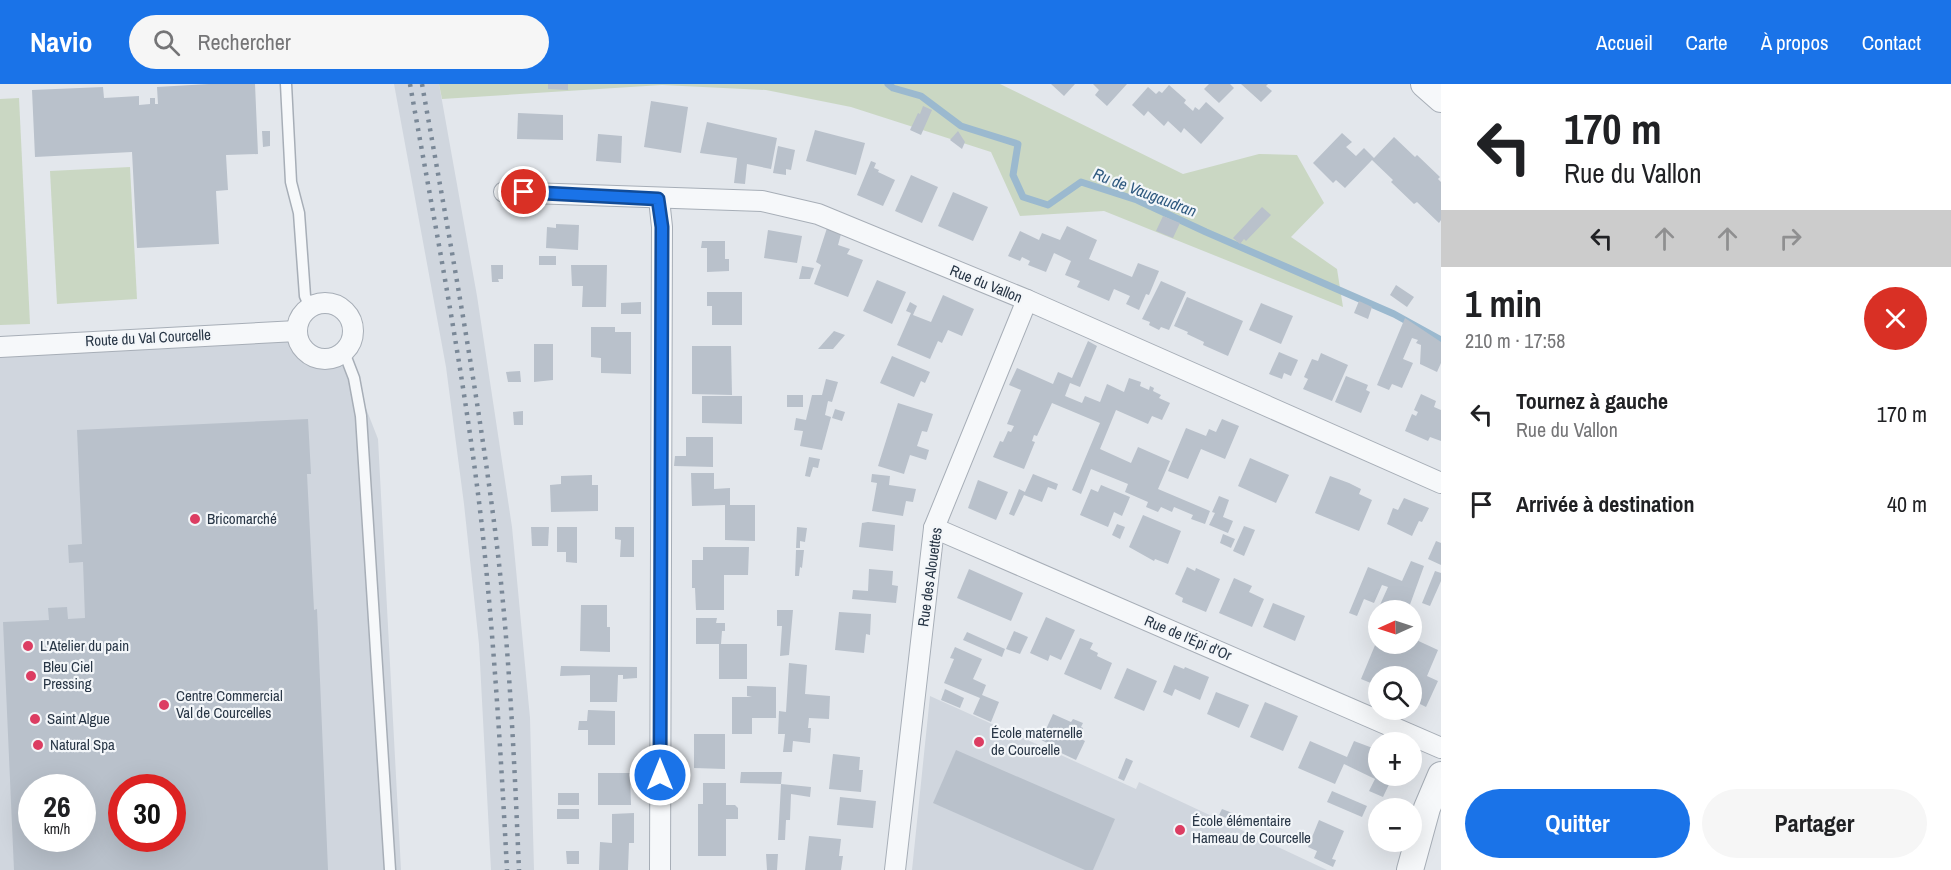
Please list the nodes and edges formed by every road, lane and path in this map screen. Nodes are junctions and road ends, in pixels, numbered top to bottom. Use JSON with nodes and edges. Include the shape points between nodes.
{"nodes":[{"id":1,"x":286,"y":84,"type":"edge"},
{"id":2,"x":1424,"y":84,"type":"edge"},
{"id":3,"x":1441,"y":99,"type":"edge"},
{"id":4,"x":504,"y":192,"type":"dead end"},
{"id":5,"x":658,"y":199,"type":"junction"},
{"id":6,"x":1027,"y":300,"type":"junction"},
{"id":7,"x":310,"y":307,"type":"junction"},
{"id":8,"x":297,"y":331,"type":"junction"},
{"id":9,"x":0,"y":347,"type":"edge"},
{"id":10,"x":344,"y":352,"type":"junction"},
{"id":11,"x":1441,"y":483,"type":"edge"},
{"id":12,"x":934,"y":528,"type":"junction"},
{"id":13,"x":1441,"y":748,"type":"edge"},
{"id":14,"x":1441,"y":775,"type":"edge"},
{"id":15,"x":390,"y":870,"type":"edge"},
{"id":16,"x":660,"y":870,"type":"edge"},
{"id":17,"x":895,"y":870,"type":"edge"},
{"id":18,"x":1410,"y":870,"type":"edge"}],
"edges":[{"from":1,"to":7,"type":"lane","via":[[291,182],[299,213],[305,296]]},
{"from":2,"to":3,"type":"street"},
{"from":4,"to":5,"type":"street","name":"Rue du Vallon"},
{"from":5,"to":6,"type":"street","name":"Rue du Vallon","via":[[762,201],[818,214]]},
{"from":5,"to":16,"type":"street","via":[[662,227]]},
{"from":6,"to":11,"type":"street","name":"Rue du Vallon"},
{"from":6,"to":12,"type":"street","name":"Rue des Alouettes"},
{"from":7,"to":8,"type":"street","via":[[299,321]]},
{"from":7,"to":10,"type":"street","via":[[328,303],[345,310],[353,336]]},
{"from":8,"to":9,"type":"street","name":"Route du Val Courcelle"},
{"from":8,"to":10,"type":"street","via":[[302,346],[314,357],[330,359]]},
{"from":10,"to":15,"type":"lane","via":[[361,416]]},
{"from":12,"to":13,"type":"street","name":"Rue de l'Épi d'Or"},
{"from":12,"to":17,"type":"street","name":"Rue des Alouettes"},
{"from":14,"to":18,"type":"street","via":[[1427,808]]}]}
